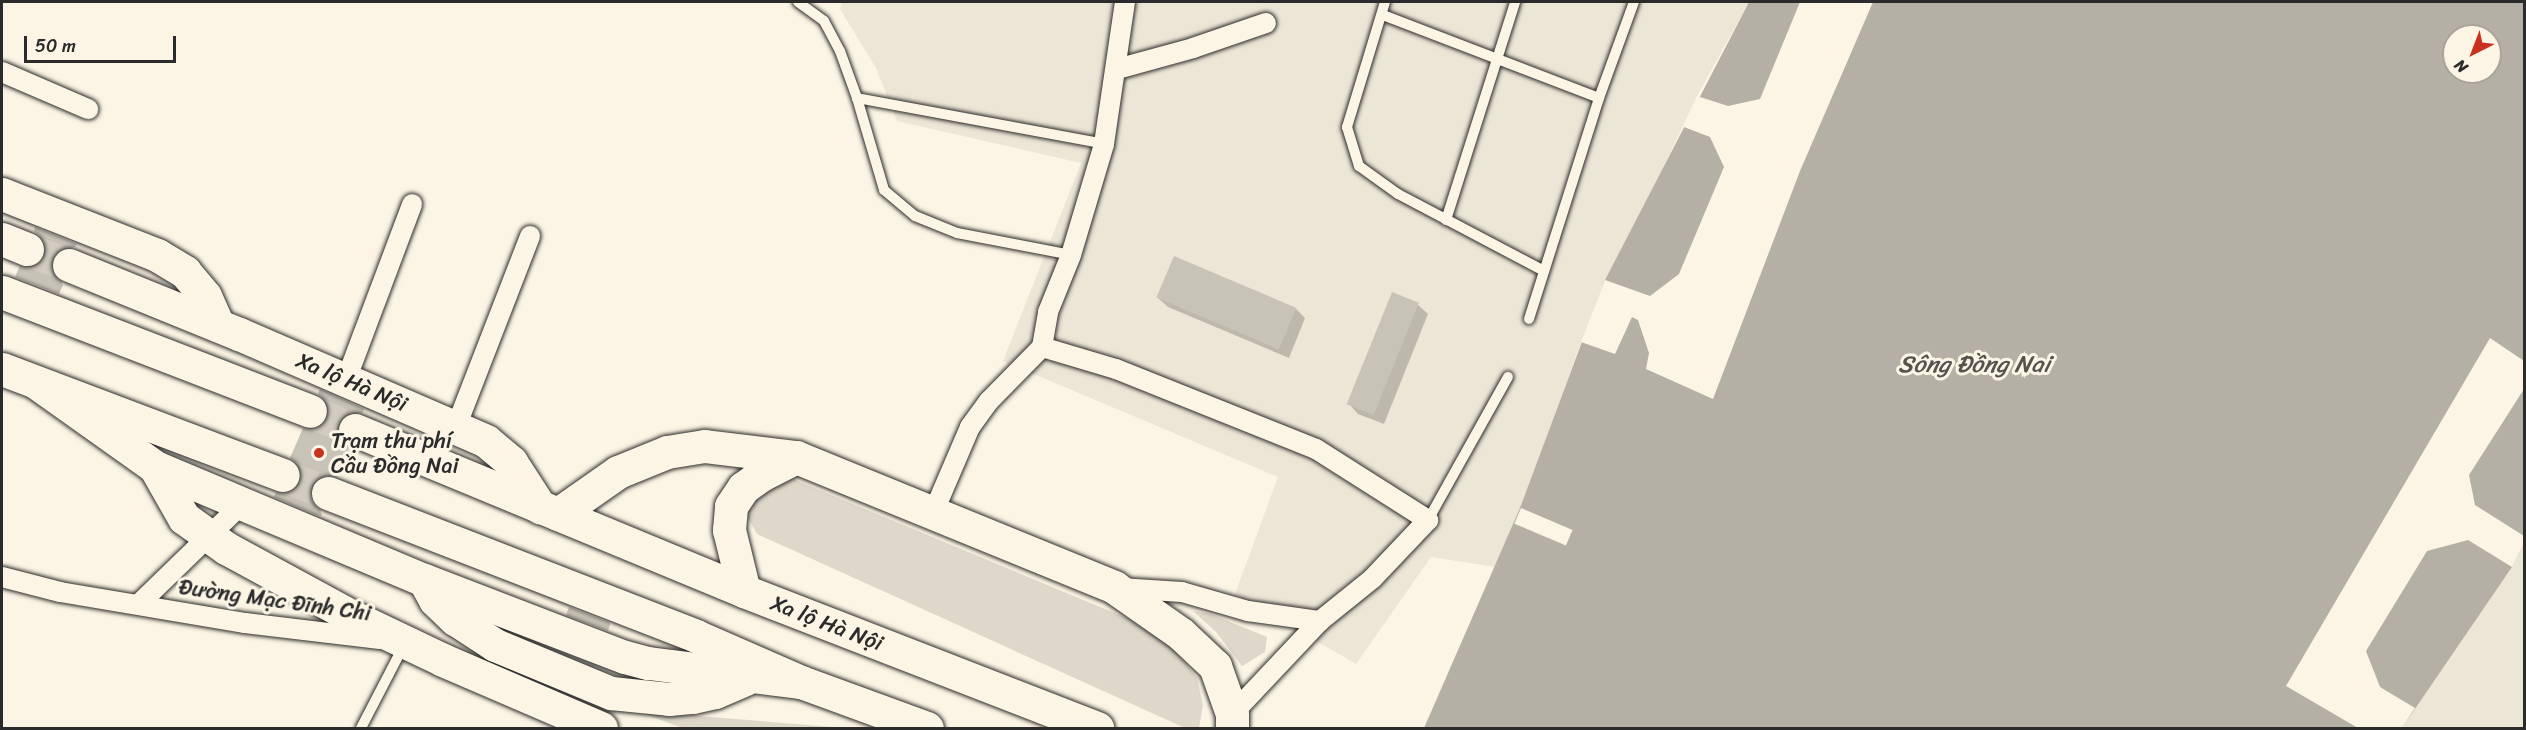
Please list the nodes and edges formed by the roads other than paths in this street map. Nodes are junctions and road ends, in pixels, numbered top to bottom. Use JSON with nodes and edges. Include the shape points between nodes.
{"nodes":[{"id":1,"x":798,"y":2,"type":"edge"},
{"id":2,"x":1125,"y":2,"type":"edge"},
{"id":3,"x":1385,"y":2,"type":"edge"},
{"id":4,"x":1515,"y":2,"type":"edge"},
{"id":5,"x":1634,"y":2,"type":"edge"},
{"id":6,"x":1383,"y":15,"type":"junction"},
{"id":7,"x":1266,"y":23,"type":"dead end"},
{"id":8,"x":1497,"y":58,"type":"junction"},
{"id":9,"x":1117,"y":69,"type":"junction"},
{"id":10,"x":2,"y":72,"type":"edge"},
{"id":11,"x":857,"y":98,"type":"junction"},
{"id":12,"x":1599,"y":98,"type":"junction"},
{"id":13,"x":88,"y":109,"type":"dead end"},
{"id":14,"x":1104,"y":144,"type":"junction"},
{"id":15,"x":2,"y":194,"type":"edge"},
{"id":16,"x":412,"y":204,"type":"dead end"},
{"id":17,"x":1446,"y":220,"type":"junction"},
{"id":18,"x":530,"y":236,"type":"dead end"},
{"id":19,"x":1071,"y":255,"type":"junction"},
{"id":20,"x":69,"y":265,"type":"tunnel mouth"},
{"id":21,"x":1544,"y":271,"type":"junction"},
{"id":22,"x":2,"y":292,"type":"edge"},
{"id":23,"x":1529,"y":319,"type":"dead end"},
{"id":24,"x":218,"y":325,"type":"junction"},
{"id":25,"x":1042,"y":347,"type":"junction"},
{"id":26,"x":2,"y":369,"type":"edge"},
{"id":27,"x":1508,"y":377,"type":"dead end"},
{"id":28,"x":346,"y":380,"type":"junction"},
{"id":29,"x":37,"y":383,"type":"junction"},
{"id":30,"x":310,"y":411,"type":"tunnel mouth"},
{"id":31,"x":456,"y":427,"type":"junction"},
{"id":32,"x":354,"y":430,"type":"tunnel mouth"},
{"id":33,"x":796,"y":457,"type":"junction"},
{"id":34,"x":154,"y":467,"type":"junction"},
{"id":35,"x":283,"y":475,"type":"tunnel mouth"},
{"id":36,"x":328,"y":493,"type":"tunnel mouth"},
{"id":37,"x":242,"y":504,"type":"junction"},
{"id":38,"x":549,"y":511,"type":"junction"},
{"id":39,"x":934,"y":511,"type":"junction"},
{"id":40,"x":1428,"y":520,"type":"junction"},
{"id":41,"x":208,"y":536,"type":"junction"},
{"id":42,"x":2,"y":577,"type":"edge"},
{"id":43,"x":1114,"y":587,"type":"junction"},
{"id":44,"x":744,"y":591,"type":"junction"},
{"id":45,"x":139,"y":604,"type":"junction"},
{"id":46,"x":1320,"y":621,"type":"junction"},
{"id":47,"x":405,"y":642,"type":"junction"},
{"id":48,"x":801,"y":682,"type":"junction"},
{"id":49,"x":1232,"y":721,"type":"edge"},
{"id":50,"x":361,"y":729,"type":"edge"},
{"id":51,"x":601,"y":729,"type":"edge"},
{"id":52,"x":927,"y":729,"type":"edge"},
{"id":53,"x":1097,"y":729,"type":"edge"}],
"edges":[{"from":1,"to":11,"type":"lane","via":[[824,21]]},
{"from":2,"to":9,"type":"street"},
{"from":3,"to":6,"type":"lane"},
{"from":4,"to":8,"type":"lane"},
{"from":5,"to":12,"type":"lane"},
{"from":6,"to":8,"type":"lane"},
{"from":6,"to":17,"type":"lane","via":[[1347,127],[1352,147],[1359,166],[1398,194]]},
{"from":7,"to":9,"type":"street"},
{"from":8,"to":12,"type":"lane"},
{"from":8,"to":17,"type":"lane"},
{"from":9,"to":14,"type":"street"},
{"from":10,"to":13,"type":"street"},
{"from":11,"to":14,"type":"lane"},
{"from":11,"to":19,"type":"lane","via":[[884,190],[915,216],[957,233]]},
{"from":12,"to":21,"type":"lane"},
{"from":14,"to":19,"type":"street"},
{"from":15,"to":24,"type":"highway","via":[[157,255],[185,273],[206,296]]},
{"from":16,"to":28,"type":"street"},
{"from":17,"to":21,"type":"lane"},
{"from":18,"to":31,"type":"street"},
{"from":19,"to":25,"type":"street","via":[[1048,312]]},
{"from":20,"to":24,"type":"highway","name":"Xa lộ Hà Nội"},
{"from":21,"to":23,"type":"lane"},
{"from":22,"to":30,"type":"highway","name":"Xa lộ Hà Nội"},
{"from":24,"to":28,"type":"highway","name":"Xa lộ Hà Nội"},
{"from":25,"to":39,"type":"street","via":[[988,400],[970,427]]},
{"from":25,"to":40,"type":"street","via":[[1116,369],[1316,449]]},
{"from":26,"to":29,"type":"highway"},
{"from":27,"to":40,"type":"lane"},
{"from":28,"to":31,"type":"highway","name":"Xa lộ Hà Nội"},
{"from":29,"to":34,"type":"highway"},
{"from":29,"to":35,"type":"highway"},
{"from":31,"to":38,"type":"highway","name":"Xa lộ Hà Nội","via":[[500,450]]},
{"from":32,"to":38,"type":"highway","name":"Xa lộ Hà Nội"},
{"from":33,"to":38,"type":"highway","via":[[705,446],[668,452],[618,472]]},
{"from":33,"to":39,"type":"highway"},
{"from":33,"to":44,"type":"highway","via":[[743,488],[731,506],[729,530]]},
{"from":34,"to":37,"type":"highway"},
{"from":34,"to":41,"type":"highway","via":[[184,518]]},
{"from":36,"to":48,"type":"highway","via":[[696,636]]},
{"from":37,"to":41,"type":"street","name":"Đường Mạc Đĩnh Chi"},
{"from":37,"to":48,"type":"highway","via":[[424,580],[435,600],[495,645],[612,693],[669,699],[715,692],[752,676]]},
{"from":38,"to":44,"type":"highway","name":"Xa lộ Hà Nội"},
{"from":39,"to":43,"type":"highway"},
{"from":40,"to":46,"type":"street","via":[[1372,579]]},
{"from":41,"to":45,"type":"street","name":"Đường Mạc Đĩnh Chi"},
{"from":41,"to":47,"type":"highway"},
{"from":42,"to":45,"type":"street","name":"Đường Mạc Đĩnh Chi","via":[[60,592]]},
{"from":43,"to":46,"type":"street","via":[[1182,592],[1248,611]]},
{"from":43,"to":49,"type":"highway","via":[[1181,634],[1215,666]]},
{"from":44,"to":53,"type":"highway","name":"Xa lộ Hà Nội"},
{"from":45,"to":47,"type":"street","name":"Đường Mạc Đĩnh Chi","via":[[245,623]]},
{"from":46,"to":49,"type":"street"},
{"from":47,"to":50,"type":"lane"},
{"from":47,"to":51,"type":"highway"},
{"from":48,"to":52,"type":"highway"}]}
